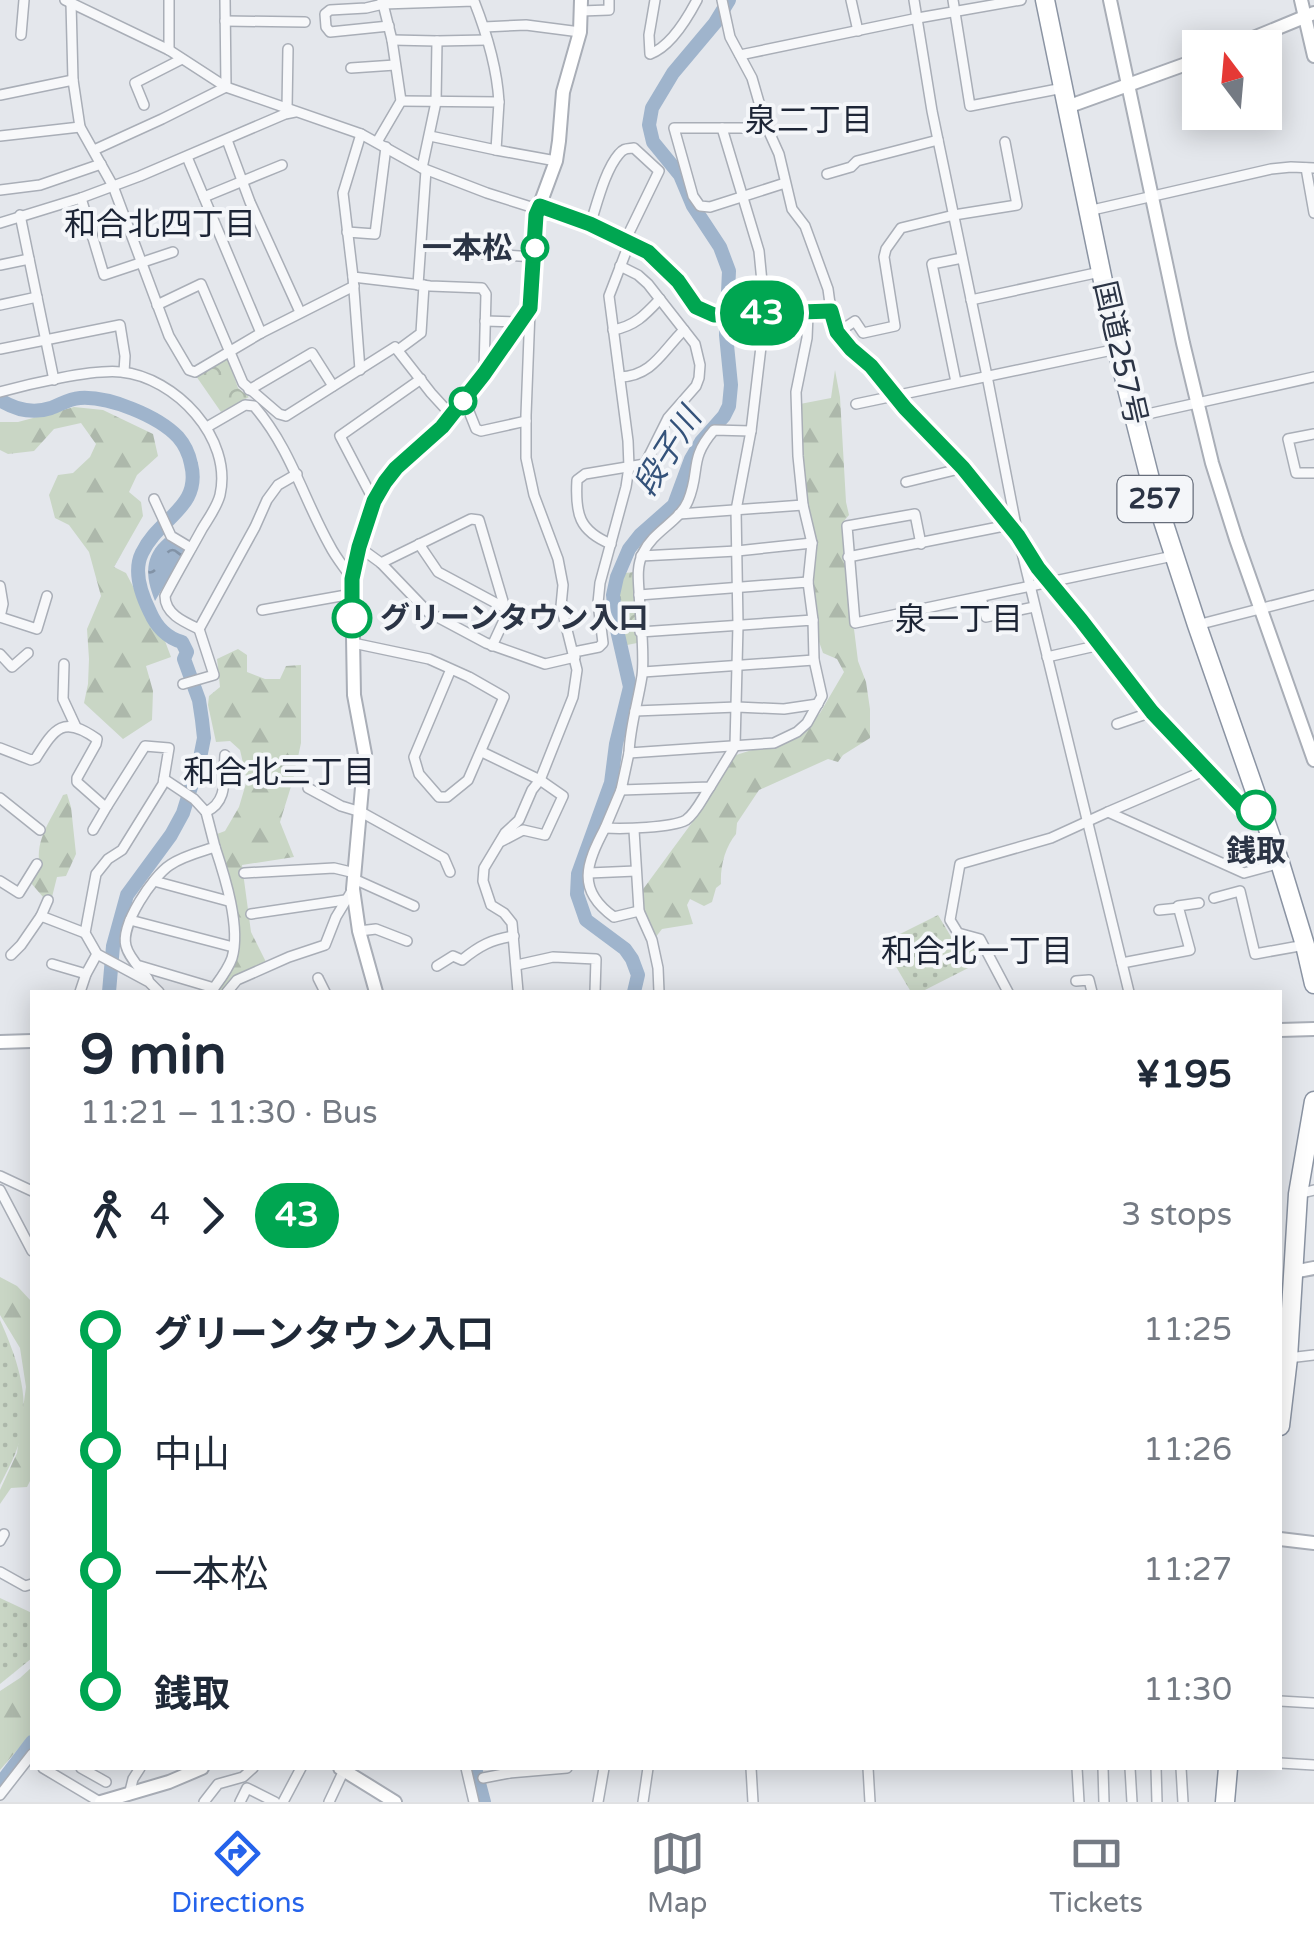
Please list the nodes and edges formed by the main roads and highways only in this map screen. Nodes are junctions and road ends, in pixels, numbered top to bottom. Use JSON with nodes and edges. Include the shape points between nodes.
{"nodes":[{"id":1,"x":1045,"y":0,"type":"edge"},
{"id":2,"x":1313,"y":974,"type":"edge"},
{"id":3,"x":1314,"y":1101,"type":"edge"},
{"id":4,"x":1306,"y":1192,"type":"edge"},
{"id":5,"x":1288,"y":1215,"type":"edge"},
{"id":6,"x":1288,"y":1277,"type":"edge"},
{"id":7,"x":1282,"y":1409,"type":"edge"},
{"id":8,"x":1228,"y":1770,"type":"edge"},
{"id":9,"x":1225,"y":1802,"type":"edge"}],
"edges":[{"from":1,"to":2,"type":"highway","name":"国道257号","number":"257","via":[[1117,349],[1162,522]]},
{"from":3,"to":4,"type":"highway"},
{"from":4,"to":5,"type":"highway"},
{"from":5,"to":6,"type":"highway"},
{"from":6,"to":7,"type":"highway"},
{"from":8,"to":9,"type":"highway"}]}
